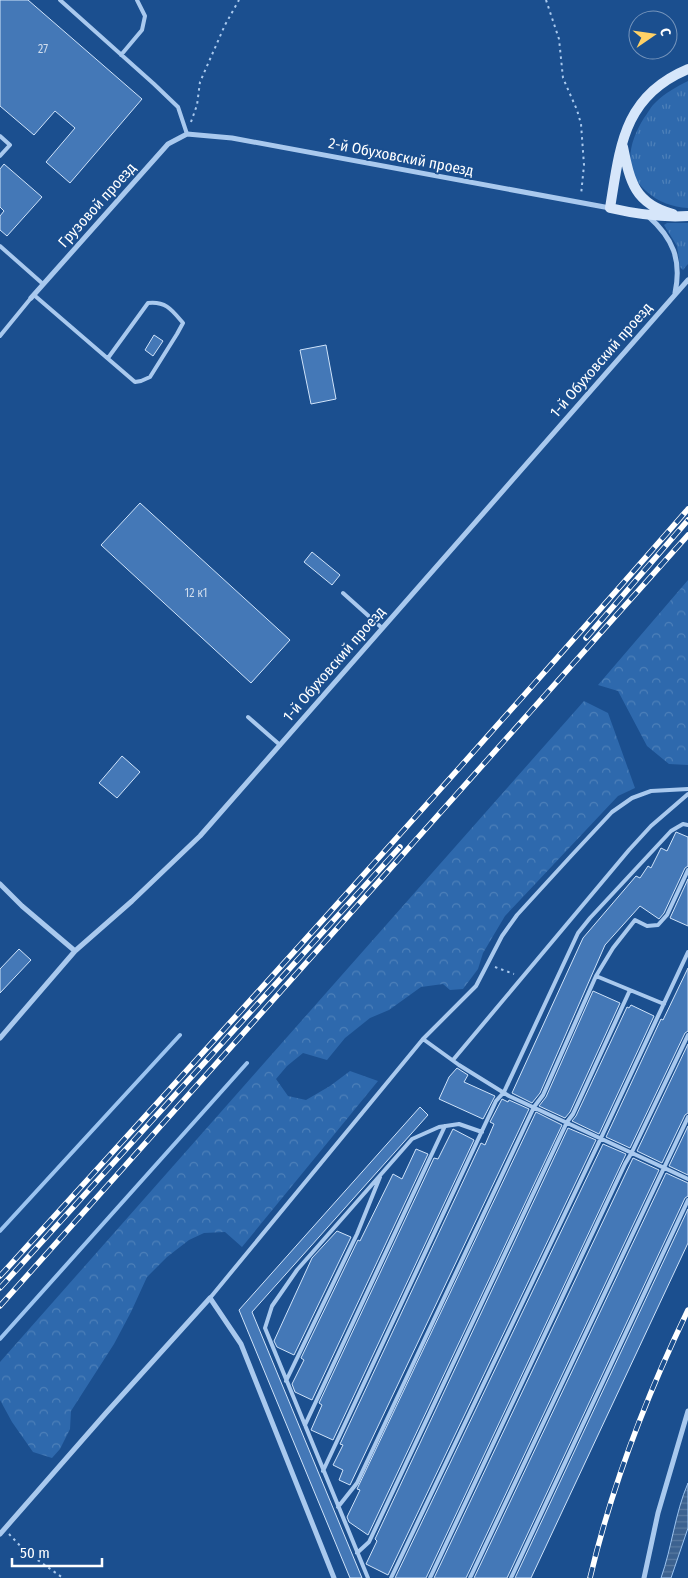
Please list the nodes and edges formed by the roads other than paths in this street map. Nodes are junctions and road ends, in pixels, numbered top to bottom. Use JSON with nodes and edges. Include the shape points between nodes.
{"nodes":[{"id":1,"x":60,"y":0,"type":"edge"},
{"id":2,"x":137,"y":0,"type":"edge"},
{"id":3,"x":121,"y":55,"type":"junction"},
{"id":4,"x":688,"y":69,"type":"edge"},
{"id":5,"x":187,"y":134,"type":"junction"},
{"id":6,"x":0,"y":136,"type":"edge"},
{"id":7,"x":622,"y":139,"type":"junction"},
{"id":8,"x":0,"y":156,"type":"edge"},
{"id":9,"x":610,"y":208,"type":"junction"},
{"id":10,"x":648,"y":216,"type":"junction"},
{"id":11,"x":688,"y":216,"type":"edge"},
{"id":12,"x":0,"y":246,"type":"edge"},
{"id":13,"x":688,"y":280,"type":"edge"},
{"id":14,"x":43,"y":284,"type":"junction"},
{"id":15,"x":674,"y":295,"type":"junction"},
{"id":16,"x":32,"y":297,"type":"junction"},
{"id":17,"x":0,"y":336,"type":"edge"},
{"id":18,"x":108,"y":358,"type":"junction"},
{"id":19,"x":343,"y":593,"type":"dead end"},
{"id":20,"x":382,"y":628,"type":"junction"},
{"id":21,"x":248,"y":717,"type":"dead end"},
{"id":22,"x":280,"y":744,"type":"junction"},
{"id":23,"x":688,"y":789,"type":"edge"},
{"id":24,"x":688,"y":794,"type":"edge"},
{"id":25,"x":688,"y":825,"type":"edge"},
{"id":26,"x":688,"y":870,"type":"edge"},
{"id":27,"x":0,"y":884,"type":"edge"},
{"id":28,"x":75,"y":951,"type":"junction"},
{"id":29,"x":688,"y":952,"type":"edge"},
{"id":30,"x":596,"y":976,"type":"junction"},
{"id":31,"x":630,"y":990,"type":"junction"},
{"id":32,"x":664,"y":1004,"type":"junction"},
{"id":33,"x":688,"y":1035,"type":"edge"},
{"id":34,"x":0,"y":1038,"type":"edge"},
{"id":35,"x":423,"y":1039,"type":"junction"},
{"id":36,"x":453,"y":1060,"type":"junction"},
{"id":37,"x":504,"y":1092,"type":"junction"},
{"id":38,"x":534,"y":1107,"type":"junction"},
{"id":39,"x":688,"y":1117,"type":"edge"},
{"id":40,"x":567,"y":1122,"type":"junction"},
{"id":41,"x":445,"y":1126,"type":"junction"},
{"id":42,"x":482,"y":1132,"type":"junction"},
{"id":43,"x":601,"y":1138,"type":"junction"},
{"id":44,"x":632,"y":1152,"type":"junction"},
{"id":45,"x":664,"y":1167,"type":"junction"},
{"id":46,"x":382,"y":1173,"type":"junction"},
{"id":47,"x":688,"y":1179,"type":"edge"},
{"id":48,"x":688,"y":1200,"type":"edge"},
{"id":49,"x":210,"y":1298,"type":"junction"},
{"id":50,"x":286,"y":1381,"type":"junction"},
{"id":51,"x":688,"y":1411,"type":"edge"},
{"id":52,"x":305,"y":1426,"type":"junction"},
{"id":53,"x":324,"y":1471,"type":"junction"},
{"id":54,"x":338,"y":1507,"type":"junction"},
{"id":55,"x":2,"y":1531,"type":"edge"},
{"id":56,"x":358,"y":1553,"type":"junction"},
{"id":57,"x":334,"y":1578,"type":"edge"},
{"id":58,"x":368,"y":1578,"type":"edge"},
{"id":59,"x":391,"y":1578,"type":"edge"},
{"id":60,"x":430,"y":1578,"type":"edge"},
{"id":61,"x":470,"y":1578,"type":"edge"},
{"id":62,"x":511,"y":1578,"type":"edge"},
{"id":63,"x":644,"y":1578,"type":"edge"}],
"edges":[{"from":1,"to":3,"type":"lane"},
{"from":2,"to":3,"type":"lane","via":[[144,16],[142,30]]},
{"from":3,"to":5,"type":"lane","via":[[178,108]]},
{"from":4,"to":7,"type":"street","via":[[677,73],[647,95]]},
{"from":5,"to":9,"type":"street","name":"2-й Обуховский проезд","via":[[232,138]]},
{"from":5,"to":14,"type":"street","name":"Грузовой проезд","via":[[168,144]]},
{"from":6,"to":8,"type":"lane","via":[[10,146]]},
{"from":7,"to":9,"type":"street"},
{"from":7,"to":11,"type":"street","via":[[628,174],[641,197],[662,211]]},
{"from":9,"to":10,"type":"street"},
{"from":10,"to":11,"type":"street"},
{"from":10,"to":15,"type":"street","via":[[663,231],[675,255],[678,280]]},
{"from":12,"to":14,"type":"lane"},
{"from":13,"to":15,"type":"street","name":"1-й Обуховский проезд"},
{"from":14,"to":16,"type":"street","name":"Грузовой проезд"},
{"from":15,"to":20,"type":"street","name":"1-й Обуховский проезд"},
{"from":16,"to":17,"type":"lane"},
{"from":16,"to":18,"type":"lane"},
{"from":18,"to":18,"type":"lane","via":[[148,303],[167,306],[182,322],[178,334],[150,376],[141,382],[135,382]]},
{"from":19,"to":20,"type":"lane"},
{"from":20,"to":22,"type":"street","name":"1-й Обуховский проезд"},
{"from":21,"to":22,"type":"lane"},
{"from":22,"to":28,"type":"street","name":"1-й Обуховский проезд","via":[[200,836]]},
{"from":23,"to":35,"type":"lane","via":[[651,791],[632,798],[612,812],[517,915],[476,986]]},
{"from":24,"to":36,"type":"lane","via":[[629,850]]},
{"from":25,"to":37,"type":"lane","via":[[683,824],[665,836],[578,933]]},
{"from":26,"to":30,"type":"lane","via":[[667,915],[658,925],[647,926],[635,920]]},
{"from":27,"to":28,"type":"street"},
{"from":28,"to":34,"type":"street","name":"1-й Обуховский проезд"},
{"from":29,"to":32,"type":"lane"},
{"from":30,"to":31,"type":"lane"},
{"from":30,"to":38,"type":"lane","via":[[543,1095]]},
{"from":31,"to":32,"type":"lane"},
{"from":31,"to":40,"type":"lane"},
{"from":32,"to":43,"type":"lane"},
{"from":33,"to":44,"type":"lane"},
{"from":35,"to":36,"type":"lane"},
{"from":35,"to":49,"type":"lane"},
{"from":36,"to":37,"type":"lane"},
{"from":37,"to":38,"type":"lane"},
{"from":37,"to":42,"type":"lane","via":[[496,1101]]},
{"from":38,"to":40,"type":"lane"},
{"from":38,"to":54,"type":"lane","via":[[357,1483]]},
{"from":39,"to":45,"type":"lane"},
{"from":40,"to":43,"type":"lane"},
{"from":40,"to":56,"type":"lane","via":[[370,1542]]},
{"from":41,"to":42,"type":"lane","via":[[459,1124]]},
{"from":41,"to":46,"type":"lane","via":[[412,1139]]},
{"from":41,"to":52,"type":"lane"},
{"from":42,"to":53,"type":"lane"},
{"from":43,"to":44,"type":"lane"},
{"from":43,"to":59,"type":"lane"},
{"from":44,"to":45,"type":"lane"},
{"from":44,"to":60,"type":"lane"},
{"from":45,"to":47,"type":"lane"},
{"from":45,"to":61,"type":"lane"},
{"from":46,"to":50,"type":"lane","via":[[357,1234]]},
{"from":46,"to":50,"type":"lane","via":[[297,1270],[272,1306],[265,1328]]},
{"from":48,"to":62,"type":"lane"},
{"from":49,"to":55,"type":"street"},
{"from":49,"to":57,"type":"street","via":[[241,1344]]},
{"from":50,"to":52,"type":"lane"},
{"from":51,"to":63,"type":"street","via":[[658,1513]]},
{"from":52,"to":53,"type":"lane"},
{"from":53,"to":54,"type":"lane"},
{"from":54,"to":56,"type":"lane"},
{"from":56,"to":58,"type":"lane"}]}
